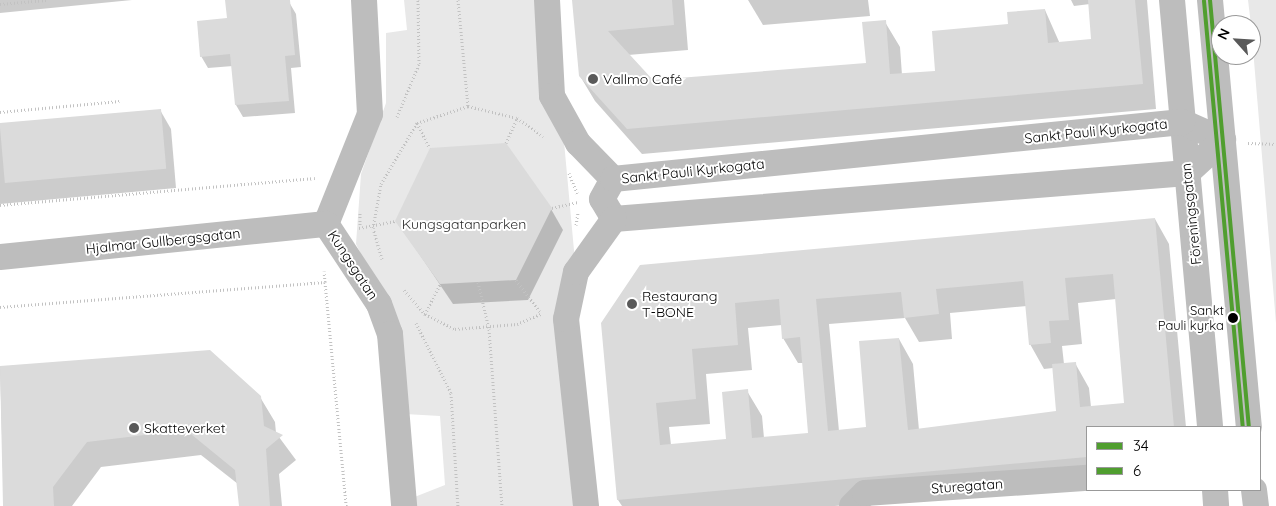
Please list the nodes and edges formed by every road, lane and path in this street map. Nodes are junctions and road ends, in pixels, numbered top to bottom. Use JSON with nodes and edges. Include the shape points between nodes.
{"nodes":[{"id":1,"x":47,"y":0,"type":"edge"},
{"id":2,"x":364,"y":0,"type":"edge"},
{"id":3,"x":418,"y":0,"type":"edge"},
{"id":4,"x":458,"y":0,"type":"edge"},
{"id":5,"x":547,"y":0,"type":"edge"},
{"id":6,"x":1172,"y":0,"type":"edge"},
{"id":7,"x":1210,"y":0,"type":"edge"},
{"id":8,"x":0,"y":4,"type":"edge"},
{"id":9,"x":120,"y":101,"type":"dead end"},
{"id":10,"x":468,"y":106,"type":"junction"},
{"id":11,"x":0,"y":112,"type":"edge"},
{"id":12,"x":517,"y":118,"type":"junction"},
{"id":13,"x":1182,"y":122,"type":"junction"},
{"id":14,"x":417,"y":123,"type":"junction"},
{"id":15,"x":394,"y":124,"type":"dead end"},
{"id":16,"x":547,"y":138,"type":"dead end"},
{"id":17,"x":506,"y":142,"type":"dead end"},
{"id":18,"x":1233,"y":142,"type":"junction"},
{"id":19,"x":1276,"y":144,"type":"edge"},
{"id":20,"x":430,"y":148,"type":"dead end"},
{"id":21,"x":568,"y":169,"type":"dead end"},
{"id":22,"x":1187,"y":173,"type":"junction"},
{"id":23,"x":614,"y":180,"type":"junction"},
{"id":24,"x":316,"y":186,"type":"dead end"},
{"id":25,"x":0,"y":205,"type":"edge"},
{"id":26,"x":361,"y":206,"type":"dead end"},
{"id":27,"x":552,"y":208,"type":"dead end"},
{"id":28,"x":614,"y":219,"type":"junction"},
{"id":29,"x":396,"y":221,"type":"dead end"},
{"id":30,"x":322,"y":225,"type":"junction"},
{"id":31,"x":373,"y":228,"type":"junction"},
{"id":32,"x":360,"y":229,"type":"junction"},
{"id":33,"x":362,"y":234,"type":"dead end"},
{"id":34,"x":0,"y":257,"type":"edge"},
{"id":35,"x":374,"y":257,"type":"dead end"},
{"id":36,"x":379,"y":265,"type":"dead end"},
{"id":37,"x":388,"y":268,"type":"dead end"},
{"id":38,"x":516,"y":280,"type":"dead end"},
{"id":39,"x":325,"y":282,"type":"junction"},
{"id":40,"x":478,"y":282,"type":"dead end"},
{"id":41,"x":398,"y":283,"type":"dead end"},
{"id":42,"x":440,"y":284,"type":"dead end"},
{"id":43,"x":0,"y":307,"type":"edge"},
{"id":44,"x":410,"y":314,"type":"dead end"},
{"id":45,"x":425,"y":314,"type":"junction"},
{"id":46,"x":542,"y":314,"type":"dead end"},
{"id":47,"x":489,"y":329,"type":"junction"},
{"id":48,"x":1210,"y":426,"type":"edge"},
{"id":49,"x":1249,"y":426,"type":"edge"},
{"id":50,"x":1086,"y":478,"type":"edge"},
{"id":51,"x":1214,"y":491,"type":"edge"},
{"id":52,"x":1254,"y":491,"type":"edge"},
{"id":53,"x":346,"y":506,"type":"edge"},
{"id":54,"x":404,"y":506,"type":"edge"},
{"id":55,"x":458,"y":506,"type":"edge"},
{"id":56,"x":502,"y":506,"type":"edge"},
{"id":57,"x":586,"y":506,"type":"edge"},
{"id":58,"x":852,"y":506,"type":"edge"},
{"id":59,"x":1216,"y":506,"type":"edge"},
{"id":60,"x":1256,"y":506,"type":"edge"}],
"edges":[{"from":1,"to":8,"type":"path"},
{"from":2,"to":30,"type":"street","name":"Kungsgatan","via":[[370,114]]},
{"from":3,"to":15,"type":"path","via":[[419,64]]},
{"from":4,"to":10,"type":"path"},
{"from":5,"to":23,"type":"street","via":[[552,96],[578,143]]},
{"from":6,"to":13,"type":"street","name":"Föreningsgatan"},
{"from":7,"to":18,"type":"street"},
{"from":9,"to":11,"type":"path"},
{"from":10,"to":12,"type":"path"},
{"from":10,"to":14,"type":"path"},
{"from":12,"to":16,"type":"path"},
{"from":12,"to":17,"type":"path"},
{"from":13,"to":18,"type":"street","name":"Sankt Pauli Kyrkogata"},
{"from":13,"to":22,"type":"street","name":"Föreningsgatan"},
{"from":13,"to":23,"type":"street","name":"Sankt Pauli Kyrkogata"},
{"from":14,"to":20,"type":"path"},
{"from":14,"to":31,"type":"path","via":[[381,184]]},
{"from":18,"to":19,"type":"path"},
{"from":18,"to":22,"type":"street"},
{"from":18,"to":49,"type":"street"},
{"from":21,"to":27,"type":"path","via":[[580,201]]},
{"from":22,"to":28,"type":"street"},
{"from":22,"to":48,"type":"street","name":"Föreningsgatan"},
{"from":23,"to":28,"type":"street","name":"Sankt Pauli Kyrkogata","via":[[602,199]]},
{"from":24,"to":25,"type":"path","via":[[315,176]]},
{"from":26,"to":32,"type":"path"},
{"from":28,"to":57,"type":"street","via":[[576,272],[566,319]]},
{"from":29,"to":31,"type":"path"},
{"from":30,"to":34,"type":"street","name":"Hjalmar Gullbergsgatan"},
{"from":30,"to":39,"type":"path"},
{"from":30,"to":54,"type":"street","name":"Kungsgatan","via":[[379,304],[390,334]]},
{"from":31,"to":32,"type":"path"},
{"from":31,"to":37,"type":"path"},
{"from":32,"to":33,"type":"path"},
{"from":35,"to":36,"type":"path"},
{"from":38,"to":46,"type":"path"},
{"from":39,"to":43,"type":"path"},
{"from":39,"to":53,"type":"path"},
{"from":40,"to":47,"type":"path"},
{"from":41,"to":45,"type":"path"},
{"from":42,"to":45,"type":"path"},
{"from":44,"to":55,"type":"path","via":[[451,393]]},
{"from":45,"to":47,"type":"path","via":[[455,329]]},
{"from":47,"to":56,"type":"path"},
{"from":50,"to":58,"type":"street","name":"Sturegatan","via":[[865,493]]},
{"from":51,"to":59,"type":"street"},
{"from":52,"to":60,"type":"street"}]}
